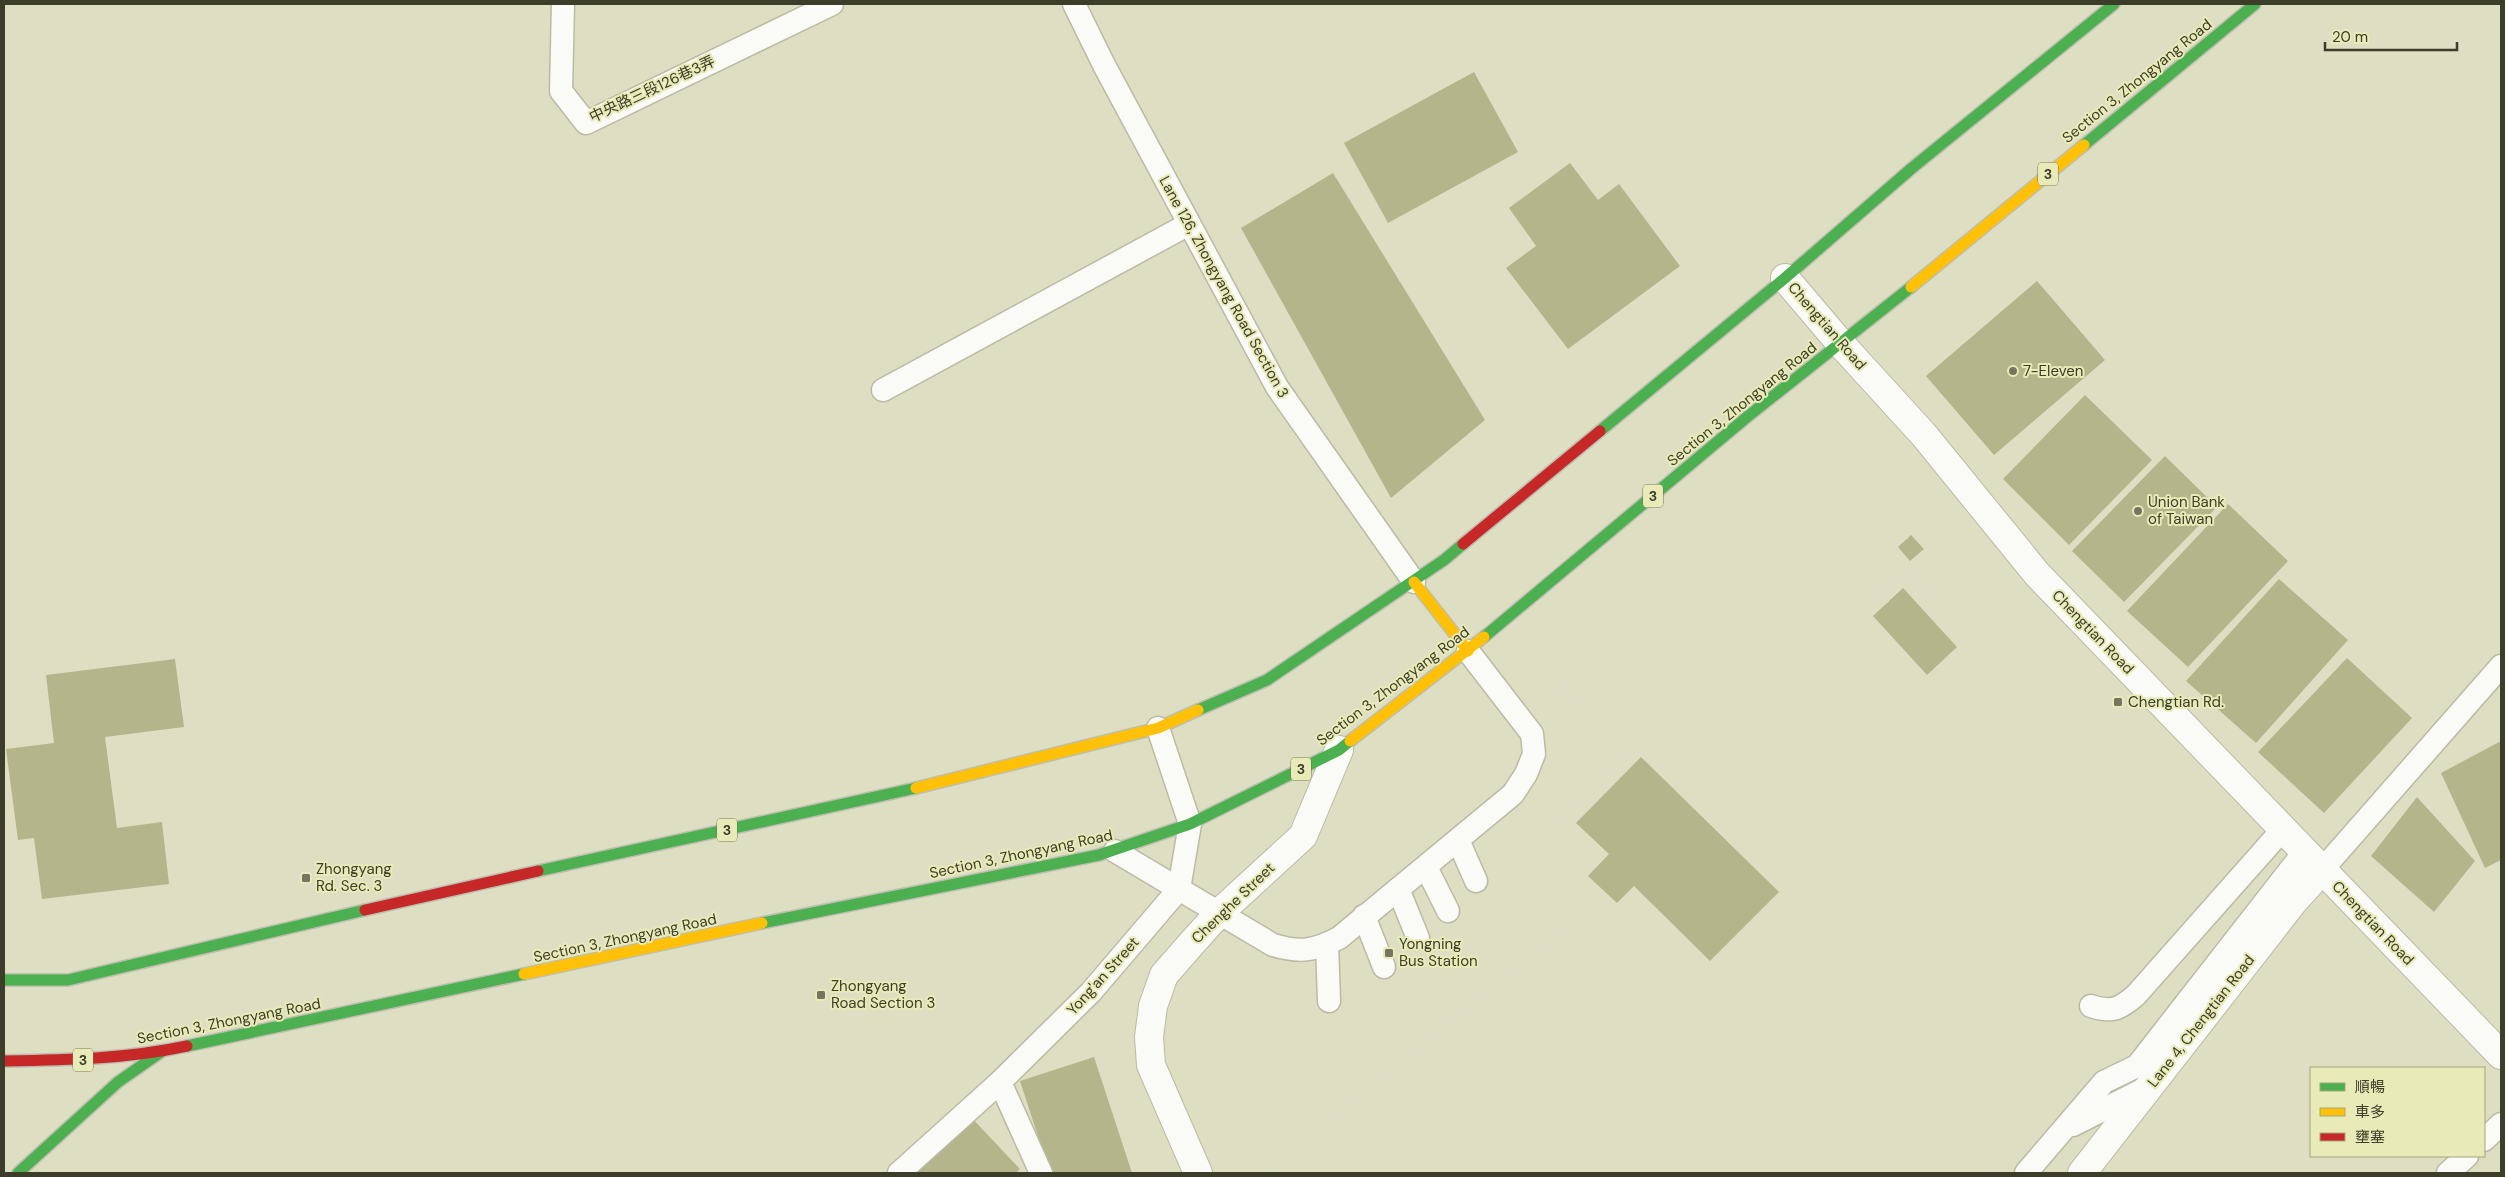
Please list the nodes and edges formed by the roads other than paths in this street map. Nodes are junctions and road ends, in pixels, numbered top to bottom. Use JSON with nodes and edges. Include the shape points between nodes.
{"nodes":[{"id":1,"x":563,"y":4,"type":"edge"},
{"id":2,"x":832,"y":4,"type":"edge"},
{"id":3,"x":1074,"y":4,"type":"edge"},
{"id":4,"x":2114,"y":4,"type":"edge"},
{"id":5,"x":2254,"y":4,"type":"edge"},
{"id":6,"x":1189,"y":224,"type":"junction"},
{"id":7,"x":1786,"y":278,"type":"junction"},
{"id":8,"x":1841,"y":344,"type":"junction"},
{"id":9,"x":883,"y":390,"type":"dead end"},
{"id":10,"x":1414,"y":582,"type":"junction"},
{"id":11,"x":1468,"y":651,"type":"junction"},
{"id":12,"x":2501,"y":666,"type":"edge"},
{"id":13,"x":1158,"y":728,"type":"junction"},
{"id":14,"x":1338,"y":750,"type":"junction"},
{"id":15,"x":1190,"y":824,"type":"junction"},
{"id":16,"x":2283,"y":829,"type":"junction"},
{"id":17,"x":1458,"y":840,"type":"junction"},
{"id":18,"x":1115,"y":851,"type":"junction"},
{"id":19,"x":2313,"y":861,"type":"junction"},
{"id":20,"x":1426,"y":867,"type":"junction"},
{"id":21,"x":1476,"y":881,"type":"dead end"},
{"id":22,"x":1179,"y":889,"type":"junction"},
{"id":23,"x":1398,"y":889,"type":"junction"},
{"id":24,"x":1448,"y":911,"type":"dead end"},
{"id":25,"x":1219,"y":913,"type":"junction"},
{"id":26,"x":1364,"y":916,"type":"junction"},
{"id":27,"x":1418,"y":938,"type":"dead end"},
{"id":28,"x":1327,"y":944,"type":"junction"},
{"id":29,"x":1384,"y":967,"type":"dead end"},
{"id":30,"x":4,"y":980,"type":"edge"},
{"id":31,"x":1329,"y":1001,"type":"dead end"},
{"id":32,"x":2091,"y":1006,"type":"dead end"},
{"id":33,"x":161,"y":1052,"type":"junction"},
{"id":34,"x":2501,"y":1055,"type":"edge"},
{"id":35,"x":4,"y":1061,"type":"edge"},
{"id":36,"x":1000,"y":1082,"type":"junction"},
{"id":37,"x":2149,"y":1087,"type":"junction"},
{"id":38,"x":2501,"y":1124,"type":"edge"},
{"id":39,"x":2066,"y":1128,"type":"junction"},
{"id":40,"x":2485,"y":1139,"type":"edge"},
{"id":41,"x":2466,"y":1157,"type":"edge"},
{"id":42,"x":18,"y":1173,"type":"edge"},
{"id":43,"x":899,"y":1173,"type":"edge"},
{"id":44,"x":1041,"y":1173,"type":"edge"},
{"id":45,"x":1198,"y":1173,"type":"edge"},
{"id":46,"x":2026,"y":1173,"type":"edge"},
{"id":47,"x":2082,"y":1173,"type":"edge"},
{"id":48,"x":2448,"y":1173,"type":"edge"}],
"edges":[{"from":1,"to":2,"type":"lane","name":"中央路三段126巷3弄","via":[[561,91],[586,123]]},
{"from":3,"to":6,"type":"lane","name":"Lane 126, Zhongyang Road Section 3"},
{"from":4,"to":7,"type":"main road","number":"3","via":[[1912,168]]},
{"from":5,"to":8,"type":"main road","name":"Section 3, Zhongyang Road","number":"3"},
{"from":6,"to":9,"type":"lane"},
{"from":6,"to":10,"type":"lane","name":"Lane 126, Zhongyang Road Section 3","via":[[1277,387]]},
{"from":7,"to":8,"type":"street","name":"Chengtian Road"},
{"from":7,"to":10,"type":"main road","number":"3"},
{"from":8,"to":11,"type":"main road","name":"Section 3, Zhongyang Road","number":"3","via":[[1747,417]]},
{"from":8,"to":16,"type":"street","name":"Chengtian Road","via":[[1924,435],[2037,574]]},
{"from":10,"to":11,"type":"main road"},
{"from":10,"to":13,"type":"main road","number":"3","via":[[1267,680]]},
{"from":11,"to":14,"type":"main road","name":"Section 3, Zhongyang Road","number":"3"},
{"from":11,"to":17,"type":"lane","via":[[1532,734],[1534,754],[1513,794]]},
{"from":12,"to":19,"type":"lane"},
{"from":13,"to":15,"type":"lane"},
{"from":13,"to":30,"type":"main road","number":"3","via":[[869,800],[437,893],[68,980]]},
{"from":14,"to":15,"type":"main road","name":"Section 3, Zhongyang Road","number":"3"},
{"from":14,"to":25,"type":"street","name":"Chenghe Street","via":[[1303,836]]},
{"from":15,"to":18,"type":"main road","name":"Section 3, Zhongyang Road","number":"3"},
{"from":15,"to":22,"type":"lane"},
{"from":16,"to":19,"type":"street","name":"Chengtian Road"},
{"from":16,"to":32,"type":"lane","via":[[2136,995],[2123,1006],[2106,1011]]},
{"from":17,"to":20,"type":"lane"},
{"from":17,"to":21,"type":"lane"},
{"from":18,"to":22,"type":"lane"},
{"from":18,"to":33,"type":"main road","name":"Section 3, Zhongyang Road","number":"3","via":[[836,907]]},
{"from":19,"to":34,"type":"street","name":"Chengtian Road"},
{"from":19,"to":37,"type":"street","name":"Lane 4, Chengtian Road","via":[[2294,901]]},
{"from":19,"to":39,"type":"lane","via":[[2137,1066],[2104,1082]]},
{"from":20,"to":23,"type":"lane"},
{"from":20,"to":24,"type":"lane"},
{"from":22,"to":25,"type":"lane"},
{"from":22,"to":36,"type":"lane","name":"Yong'an Street","via":[[1091,992]]},
{"from":23,"to":26,"type":"lane"},
{"from":23,"to":27,"type":"lane"},
{"from":25,"to":28,"type":"lane","via":[[1273,945],[1291,951],[1310,950]]},
{"from":25,"to":45,"type":"street","name":"Chenghe Street","via":[[1164,975],[1153,1006],[1149,1037],[1151,1066]]},
{"from":26,"to":28,"type":"lane"},
{"from":26,"to":29,"type":"lane"},
{"from":28,"to":31,"type":"lane"},
{"from":33,"to":35,"type":"main road","name":"Section 3, Zhongyang Road","number":"3","via":[[80,1060]]},
{"from":33,"to":42,"type":"main road","via":[[118,1082]]},
{"from":36,"to":43,"type":"lane","name":"Yong'an Street"},
{"from":36,"to":44,"type":"lane"},
{"from":37,"to":39,"type":"lane"},
{"from":37,"to":47,"type":"street","name":"Lane 4, Chengtian Road"},
{"from":38,"to":40,"type":"lane"},
{"from":39,"to":46,"type":"lane"},
{"from":41,"to":48,"type":"lane"}]}
